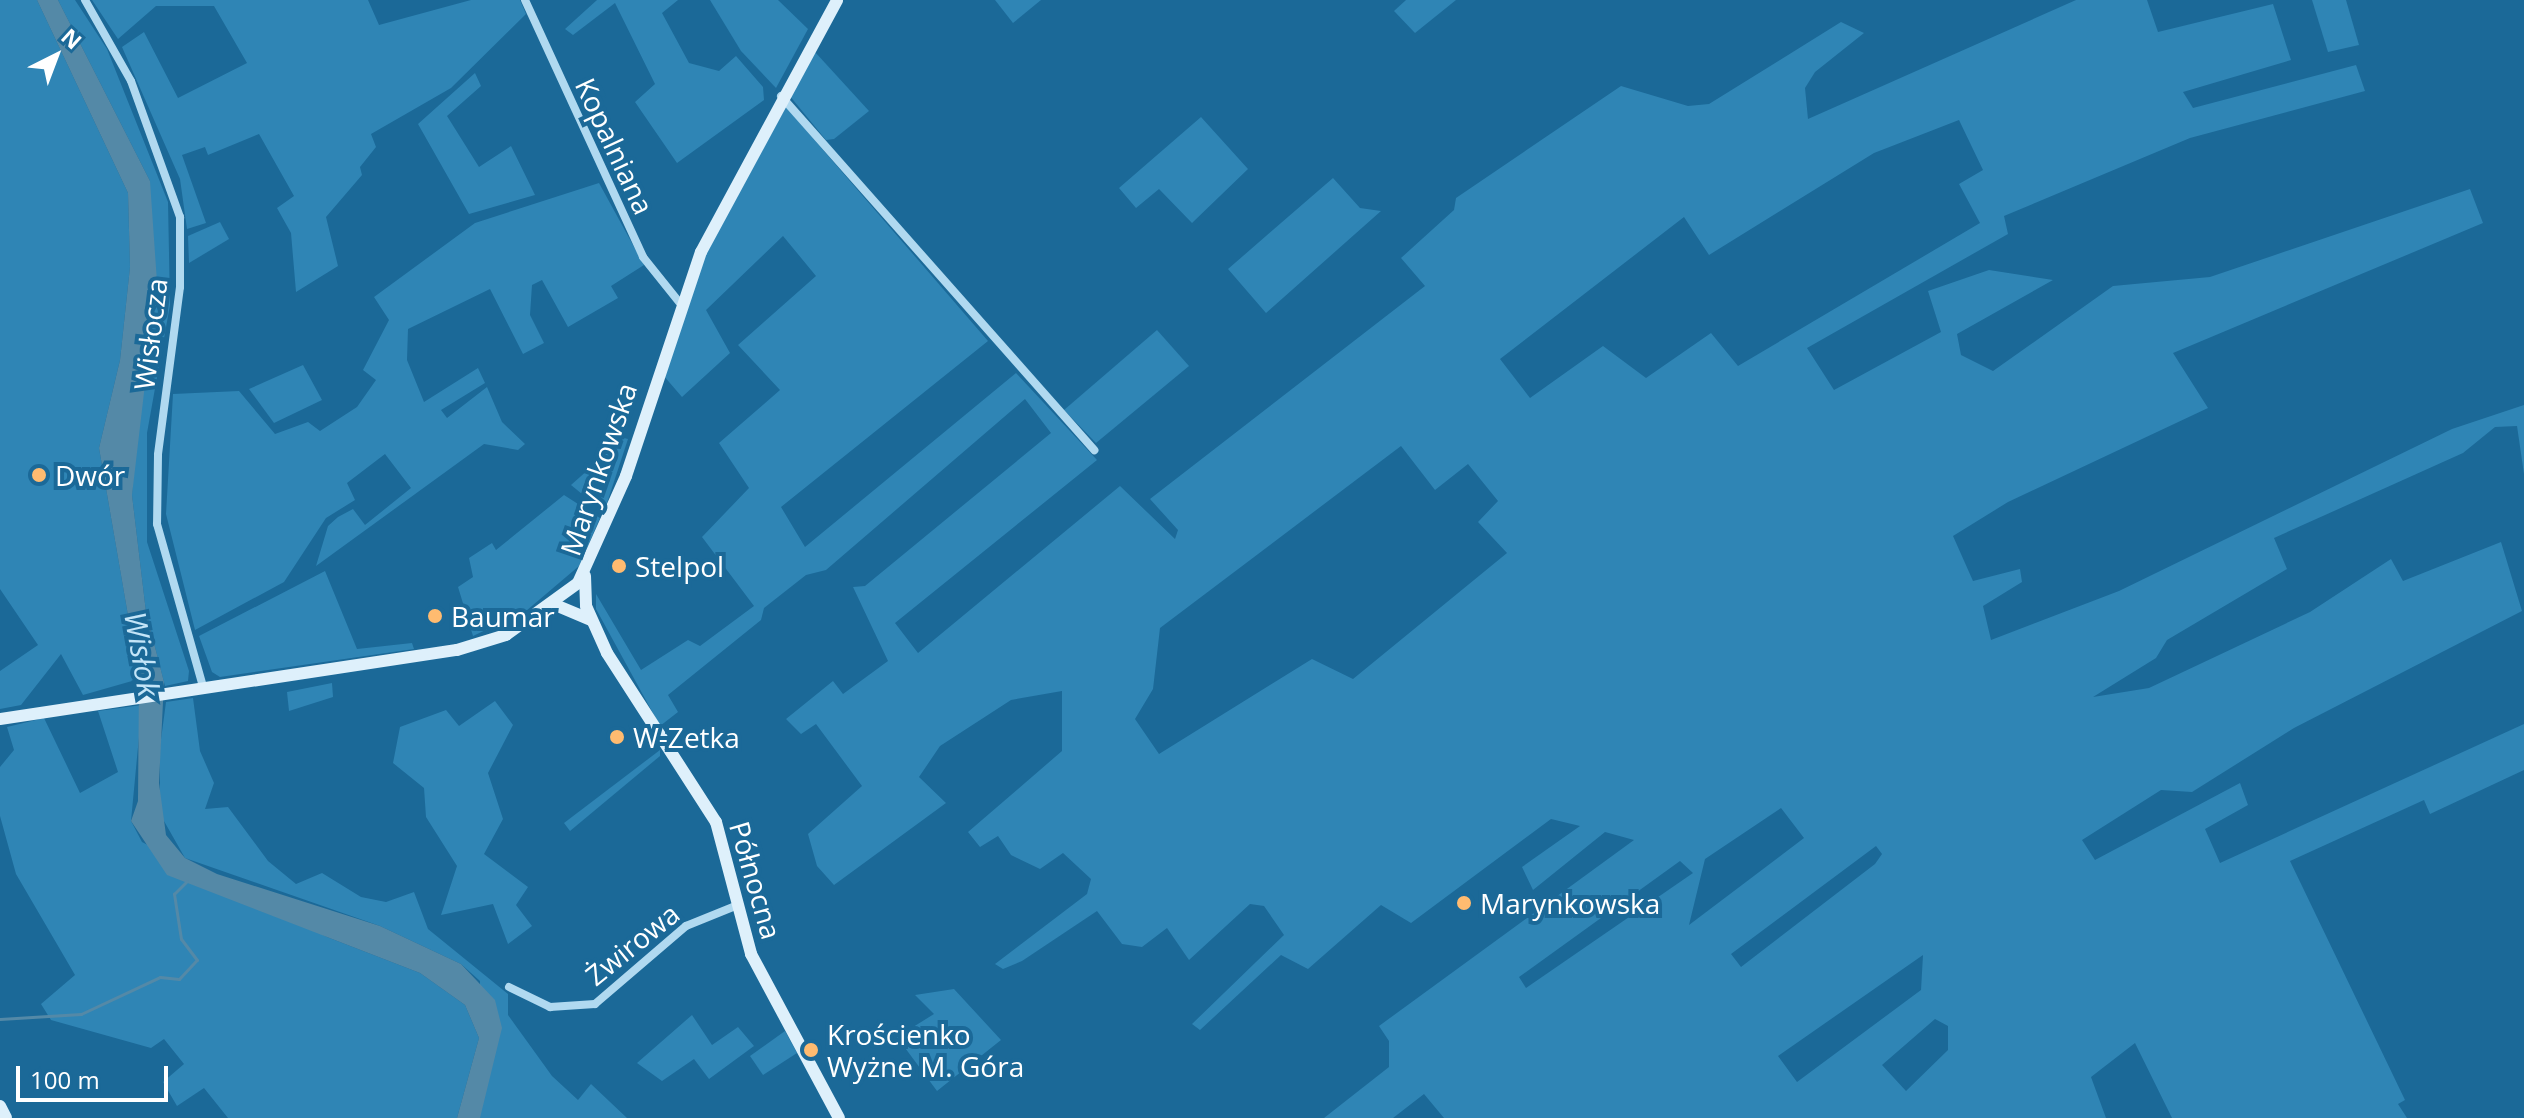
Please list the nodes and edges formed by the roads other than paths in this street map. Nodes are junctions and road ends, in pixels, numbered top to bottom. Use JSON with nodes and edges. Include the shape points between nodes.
{"nodes":[{"id":1,"x":85,"y":0,"type":"edge"},
{"id":2,"x":525,"y":0,"type":"edge"},
{"id":3,"x":837,"y":0,"type":"edge"},
{"id":4,"x":781,"y":95,"type":"junction"},
{"id":5,"x":679,"y":302,"type":"junction"},
{"id":6,"x":1094,"y":450,"type":"dead end"},
{"id":7,"x":585,"y":576,"type":"junction"},
{"id":8,"x":553,"y":604,"type":"junction"},
{"id":9,"x":591,"y":620,"type":"junction"},
{"id":10,"x":203,"y":687,"type":"junction"},
{"id":11,"x":0,"y":719,"type":"edge"},
{"id":12,"x":738,"y":905,"type":"junction"},
{"id":13,"x":509,"y":987,"type":"dead end"},
{"id":14,"x":0,"y":1106,"type":"edge"},
{"id":15,"x":6,"y":1118,"type":"edge"},
{"id":16,"x":839,"y":1118,"type":"edge"}],
"edges":[{"from":1,"to":10,"type":"street","name":"Wisłocza","via":[[137,95],[180,217],[180,287],[158,455],[157,524]]},
{"from":2,"to":5,"type":"street","name":"Kopalniana","via":[[643,257]]},
{"from":3,"to":4,"type":"street","name":"Marynkowska"},
{"from":4,"to":5,"type":"street","name":"Marynkowska"},
{"from":4,"to":6,"type":"street"},
{"from":5,"to":7,"type":"street","name":"Marynkowska","via":[[626,476]]},
{"from":7,"to":8,"type":"street","name":"Marynkowska"},
{"from":7,"to":9,"type":"street","name":"Północna"},
{"from":8,"to":9,"type":"street"},
{"from":8,"to":10,"type":"street","name":"Marynkowska","via":[[506,635],[457,650]]},
{"from":9,"to":12,"type":"street","name":"Północna","via":[[716,822]]},
{"from":10,"to":11,"type":"street","name":"Marynkowska"},
{"from":12,"to":13,"type":"street","name":"Żwirowa","via":[[686,926],[595,1004],[550,1007]]},
{"from":12,"to":16,"type":"street","name":"Północna","via":[[751,954]]},
{"from":14,"to":15,"type":"street"}]}
